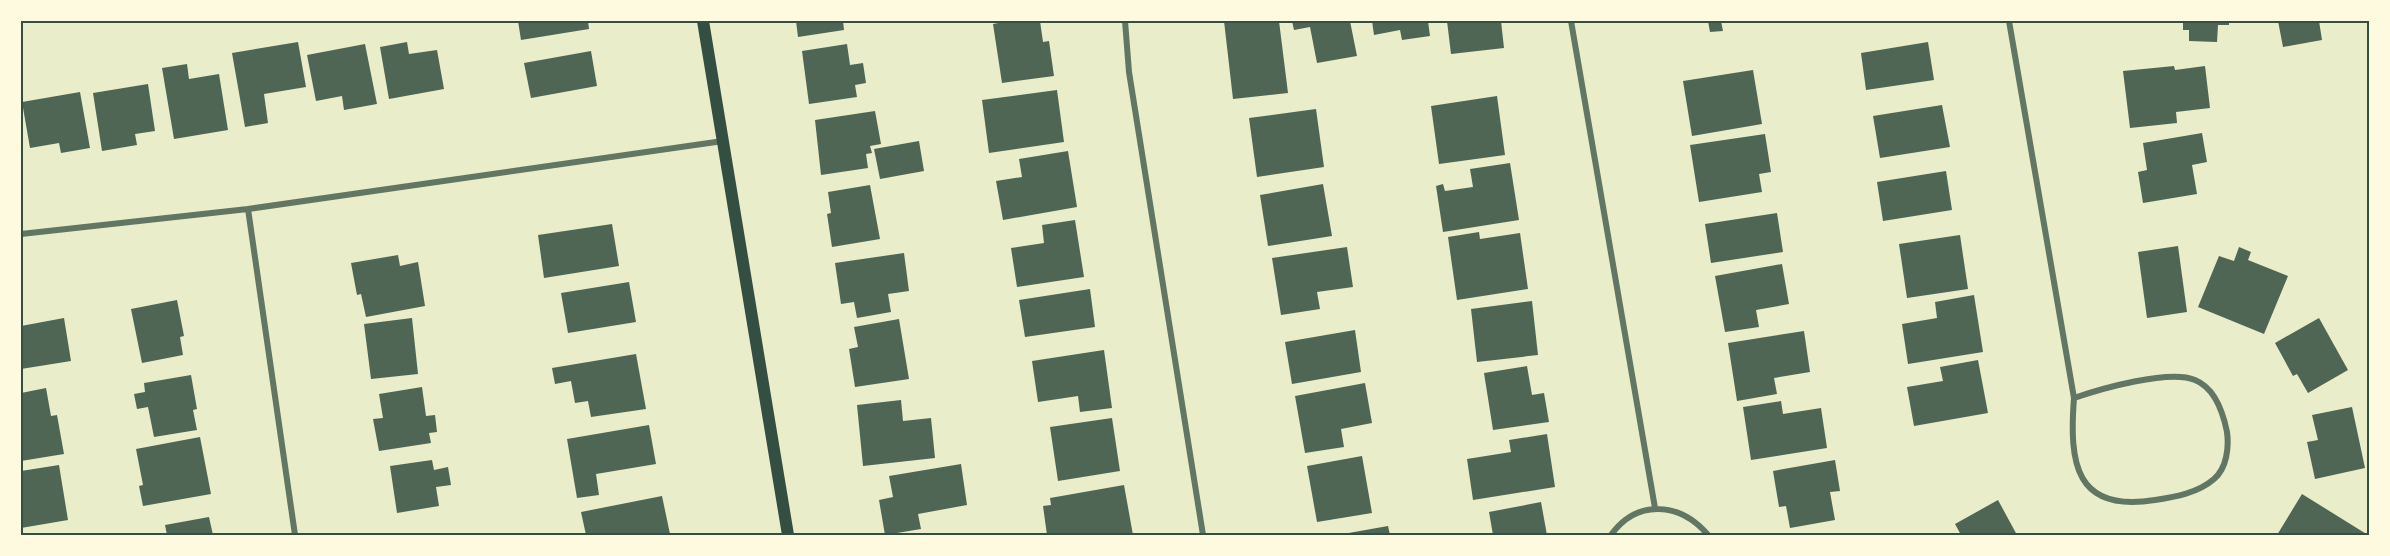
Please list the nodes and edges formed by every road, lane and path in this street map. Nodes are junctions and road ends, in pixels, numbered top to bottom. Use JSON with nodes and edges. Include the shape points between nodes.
{"nodes":[{"id":1,"x":703,"y":21,"type":"edge"},
{"id":2,"x":1125,"y":21,"type":"edge"},
{"id":3,"x":1571,"y":21,"type":"edge"},
{"id":4,"x":2009,"y":21,"type":"edge"},
{"id":5,"x":723,"y":141,"type":"junction"},
{"id":6,"x":248,"y":209,"type":"junction"},
{"id":7,"x":21,"y":234,"type":"edge"},
{"id":8,"x":2074,"y":398,"type":"junction"},
{"id":9,"x":1655,"y":508,"type":"junction"},
{"id":10,"x":295,"y":535,"type":"edge"},
{"id":11,"x":788,"y":535,"type":"edge"},
{"id":12,"x":1203,"y":535,"type":"edge"},
{"id":13,"x":1611,"y":535,"type":"edge"},
{"id":14,"x":1708,"y":535,"type":"edge"}],
"edges":[{"from":1,"to":5,"type":"main road"},
{"from":2,"to":12,"type":"street","via":[[1129,72]]},
{"from":3,"to":9,"type":"street"},
{"from":4,"to":8,"type":"street"},
{"from":5,"to":6,"type":"street"},
{"from":5,"to":11,"type":"main road"},
{"from":6,"to":7,"type":"street"},
{"from":6,"to":10,"type":"street"},
{"from":8,"to":8,"type":"street","via":[[2076,465],[2088,488],[2104,499],[2127,504],[2193,492],[2216,478],[2225,464],[2228,439],[2223,414],[2209,390],[2194,379],[2142,380]]},
{"from":9,"to":13,"type":"street","via":[[1625,519]]},
{"from":9,"to":14,"type":"street","via":[[1684,514]]}]}
